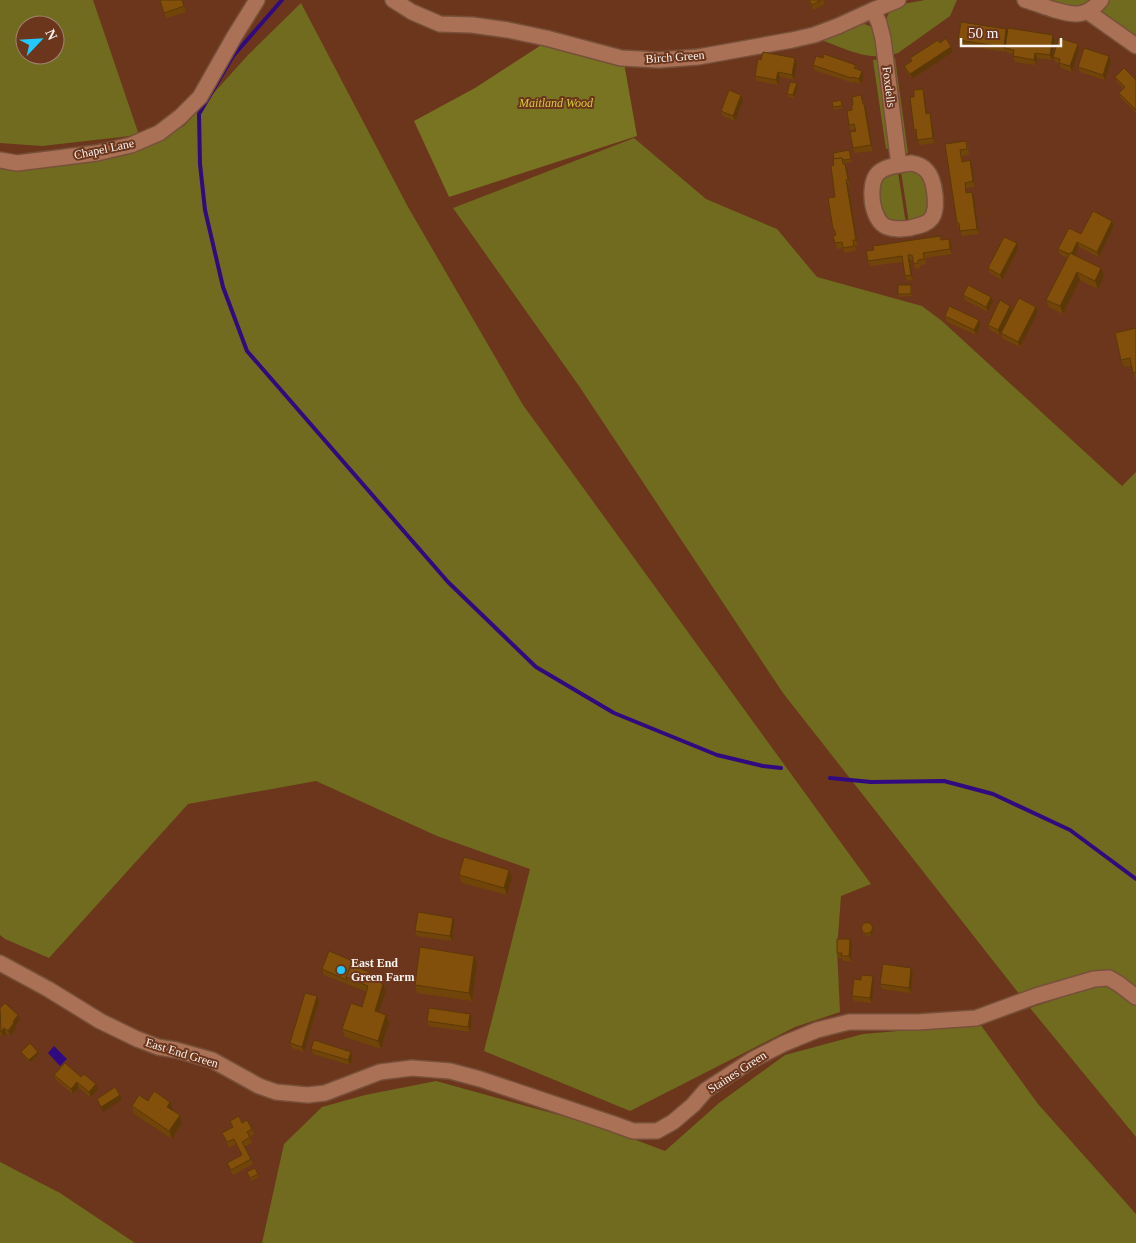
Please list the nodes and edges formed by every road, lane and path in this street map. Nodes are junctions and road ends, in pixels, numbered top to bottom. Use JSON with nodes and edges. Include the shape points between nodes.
{"nodes":[{"id":1,"x":257,"y":0,"type":"edge"},
{"id":2,"x":393,"y":0,"type":"edge"},
{"id":3,"x":898,"y":0,"type":"edge"},
{"id":4,"x":1025,"y":0,"type":"edge"},
{"id":5,"x":1101,"y":0,"type":"edge"},
{"id":6,"x":873,"y":10,"type":"junction"},
{"id":7,"x":1088,"y":12,"type":"junction"},
{"id":8,"x":1136,"y":46,"type":"edge"},
{"id":9,"x":0,"y":160,"type":"edge"},
{"id":10,"x":899,"y":165,"type":"junction"},
{"id":11,"x":0,"y":963,"type":"edge"},
{"id":12,"x":1136,"y":998,"type":"edge"},
{"id":13,"x":287,"y":1093,"type":"joint"}],
"edges":[{"from":1,"to":9,"type":"street","name":"Chapel Lane","via":[[200,97],[160,133],[131,145],[97,153],[16,163]]},
{"from":2,"to":6,"type":"street","name":"Birch Green","via":[[440,24],[508,30],[621,58],[660,60],[698,57],[814,35]]},
{"from":3,"to":6,"type":"street","name":"Birch Green"},
{"from":4,"to":7,"type":"street","via":[[1076,15]]},
{"from":5,"to":7,"type":"street"},
{"from":6,"to":10,"type":"street","name":"Foxdells","via":[[883,39]]},
{"from":7,"to":8,"type":"street"},
{"from":10,"to":10,"type":"street","via":[[923,166],[932,180],[936,207],[931,218],[921,226],[890,228],[884,226],[874,213],[873,179],[888,167]]},
{"from":11,"to":13,"type":"street","name":"East End Green","via":[[137,1039],[212,1060],[260,1086]]},
{"from":12,"to":13,"type":"street","name":"Staines Green","via":[[1109,978],[1036,996],[976,1018],[849,1022],[816,1030],[752,1060],[706,1090],[673,1122],[657,1130],[633,1131],[450,1071],[412,1068],[380,1072],[325,1093]]}]}
